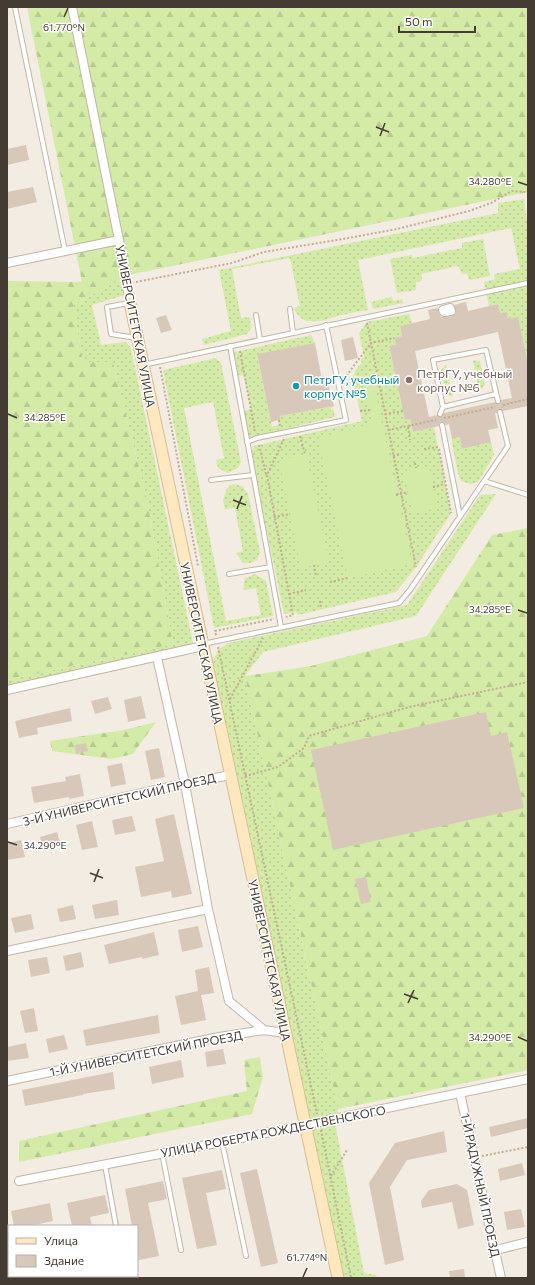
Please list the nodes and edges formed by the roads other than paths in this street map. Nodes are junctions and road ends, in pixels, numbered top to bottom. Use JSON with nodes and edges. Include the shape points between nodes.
{"nodes":[{"id":1,"x":16,"y":7,"type":"edge"},
{"id":2,"x":72,"y":7,"type":"edge"},
{"id":3,"x":119,"y":240,"type":"junction"},
{"id":4,"x":65,"y":251,"type":"junction"},
{"id":5,"x":7,"y":263,"type":"edge"},
{"id":6,"x":528,"y":283,"type":"edge"},
{"id":7,"x":130,"y":303,"type":"junction"},
{"id":8,"x":290,"y":308,"type":"dead end"},
{"id":9,"x":256,"y":315,"type":"dead end"},
{"id":10,"x":326,"y":325,"type":"junction"},
{"id":11,"x":293,"y":333,"type":"junction"},
{"id":12,"x":137,"y":338,"type":"junction"},
{"id":13,"x":260,"y":340,"type":"junction"},
{"id":14,"x":230,"y":346,"type":"junction"},
{"id":15,"x":143,"y":365,"type":"junction"},
{"id":16,"x":496,"y":394,"type":"junction"},
{"id":17,"x":498,"y":401,"type":"dead end"},
{"id":18,"x":443,"y":407,"type":"junction"},
{"id":19,"x":500,"y":412,"type":"dead end"},
{"id":20,"x":440,"y":414,"type":"dead end"},
{"id":21,"x":442,"y":425,"type":"dead end"},
{"id":22,"x":247,"y":442,"type":"junction"},
{"id":23,"x":254,"y":476,"type":"junction"},
{"id":24,"x":211,"y":480,"type":"dead end"},
{"id":25,"x":484,"y":481,"type":"junction"},
{"id":26,"x":528,"y":495,"type":"edge"},
{"id":27,"x":460,"y":516,"type":"junction"},
{"id":28,"x":270,"y":567,"type":"junction"},
{"id":29,"x":229,"y":574,"type":"dead end"},
{"id":30,"x":281,"y":627,"type":"junction"},
{"id":31,"x":203,"y":645,"type":"junction"},
{"id":32,"x":156,"y":657,"type":"junction"},
{"id":33,"x":7,"y":690,"type":"edge"},
{"id":34,"x":230,"y":775,"type":"junction"},
{"id":35,"x":185,"y":784,"type":"junction"},
{"id":36,"x":7,"y":824,"type":"edge"},
{"id":37,"x":208,"y":909,"type":"junction"},
{"id":38,"x":7,"y":951,"type":"edge"},
{"id":39,"x":264,"y":1030,"type":"junction"},
{"id":40,"x":285,"y":1032,"type":"junction"},
{"id":41,"x":528,"y":1079,"type":"edge"},
{"id":42,"x":7,"y":1080,"type":"edge"},
{"id":43,"x":460,"y":1093,"type":"junction"},
{"id":44,"x":305,"y":1124,"type":"junction"},
{"id":45,"x":222,"y":1142,"type":"junction"},
{"id":46,"x":162,"y":1153,"type":"junction"},
{"id":47,"x":104,"y":1164,"type":"junction"},
{"id":48,"x":19,"y":1181,"type":"dead end"},
{"id":49,"x":116,"y":1225,"type":"edge"},
{"id":50,"x":528,"y":1242,"type":"edge"},
{"id":51,"x":181,"y":1250,"type":"dead end"},
{"id":52,"x":496,"y":1250,"type":"junction"},
{"id":53,"x":246,"y":1256,"type":"dead end"},
{"id":54,"x":338,"y":1278,"type":"edge"},
{"id":55,"x":501,"y":1278,"type":"edge"}],
"edges":[{"from":1,"to":4,"type":"lane"},
{"from":2,"to":3,"type":"street","name":"УНИВЕРСИТЕТСКАЯ УЛИЦА"},
{"from":3,"to":4,"type":"street"},
{"from":3,"to":7,"type":"street","name":"УНИВЕРСИТЕТСКАЯ УЛИЦА"},
{"from":4,"to":5,"type":"street"},
{"from":6,"to":10,"type":"lane"},
{"from":7,"to":12,"type":"street","name":"УНИВЕРСИТЕТСКАЯ УЛИЦА"},
{"from":7,"to":12,"type":"lane","via":[[107,307],[111,334]]},
{"from":8,"to":11,"type":"lane"},
{"from":9,"to":13,"type":"lane"},
{"from":10,"to":11,"type":"lane"},
{"from":10,"to":22,"type":"lane","via":[[346,420],[257,437]]},
{"from":11,"to":13,"type":"lane"},
{"from":12,"to":15,"type":"street","name":"УНИВЕРСИТЕТСКАЯ УЛИЦА"},
{"from":13,"to":14,"type":"lane"},
{"from":14,"to":15,"type":"lane"},
{"from":14,"to":22,"type":"lane"},
{"from":15,"to":31,"type":"street","name":"УНИВЕРСИТЕТСКАЯ УЛИЦА"},
{"from":16,"to":17,"type":"lane"},
{"from":16,"to":18,"type":"lane"},
{"from":16,"to":18,"type":"lane","via":[[486,350],[433,360]]},
{"from":18,"to":20,"type":"lane"},
{"from":19,"to":25,"type":"lane","via":[[508,446]]},
{"from":21,"to":27,"type":"lane"},
{"from":22,"to":23,"type":"lane"},
{"from":23,"to":24,"type":"lane"},
{"from":23,"to":28,"type":"lane"},
{"from":25,"to":26,"type":"lane"},
{"from":25,"to":27,"type":"lane"},
{"from":27,"to":30,"type":"lane","via":[[399,603]]},
{"from":28,"to":29,"type":"lane"},
{"from":28,"to":30,"type":"lane"},
{"from":30,"to":31,"type":"lane"},
{"from":31,"to":32,"type":"street"},
{"from":31,"to":34,"type":"street","name":"УНИВЕРСИТЕТСКАЯ УЛИЦА"},
{"from":32,"to":33,"type":"street"},
{"from":32,"to":35,"type":"street"},
{"from":34,"to":35,"type":"street","name":"3-Й УНИВЕРСИТЕТСКИЙ ПРОЕЗД"},
{"from":34,"to":40,"type":"street","name":"УНИВЕРСИТЕТСКАЯ УЛИЦА"},
{"from":35,"to":36,"type":"street","name":"3-Й УНИВЕРСИТЕТСКИЙ ПРОЕЗД"},
{"from":35,"to":37,"type":"street"},
{"from":37,"to":38,"type":"street"},
{"from":37,"to":39,"type":"street","via":[[229,1001]]},
{"from":39,"to":40,"type":"street","name":"1-Й УНИВЕРСИТЕТСКИЙ ПРОЕЗД"},
{"from":39,"to":42,"type":"street","name":"1-Й УНИВЕРСИТЕТСКИЙ ПРОЕЗД"},
{"from":40,"to":44,"type":"street","name":"УНИВЕРСИТЕТСКАЯ УЛИЦА"},
{"from":41,"to":43,"type":"street","name":"УЛИЦА РОБЕРТА РОЖДЕСТВЕНСКОГО"},
{"from":43,"to":44,"type":"street","name":"УЛИЦА РОБЕРТА РОЖДЕСТВЕНСКОГО"},
{"from":43,"to":52,"type":"street","name":"1-Й РАДУЖНЫЙ ПРОЕЗД"},
{"from":44,"to":45,"type":"street","name":"УЛИЦА РОБЕРТА РОЖДЕСТВЕНСКОГО"},
{"from":44,"to":54,"type":"street","name":"УНИВЕРСИТЕТСКАЯ УЛИЦА"},
{"from":45,"to":46,"type":"street","name":"УЛИЦА РОБЕРТА РОЖДЕСТВЕНСКОГО"},
{"from":45,"to":53,"type":"lane"},
{"from":46,"to":47,"type":"street","name":"УЛИЦА РОБЕРТА РОЖДЕСТВЕНСКОГО"},
{"from":46,"to":51,"type":"lane"},
{"from":47,"to":48,"type":"street","name":"УЛИЦА РОБЕРТА РОЖДЕСТВЕНСКОГО"},
{"from":47,"to":49,"type":"lane"},
{"from":50,"to":52,"type":"street"},
{"from":52,"to":55,"type":"street","name":"1-Й РАДУЖНЫЙ ПРОЕЗД"}]}
